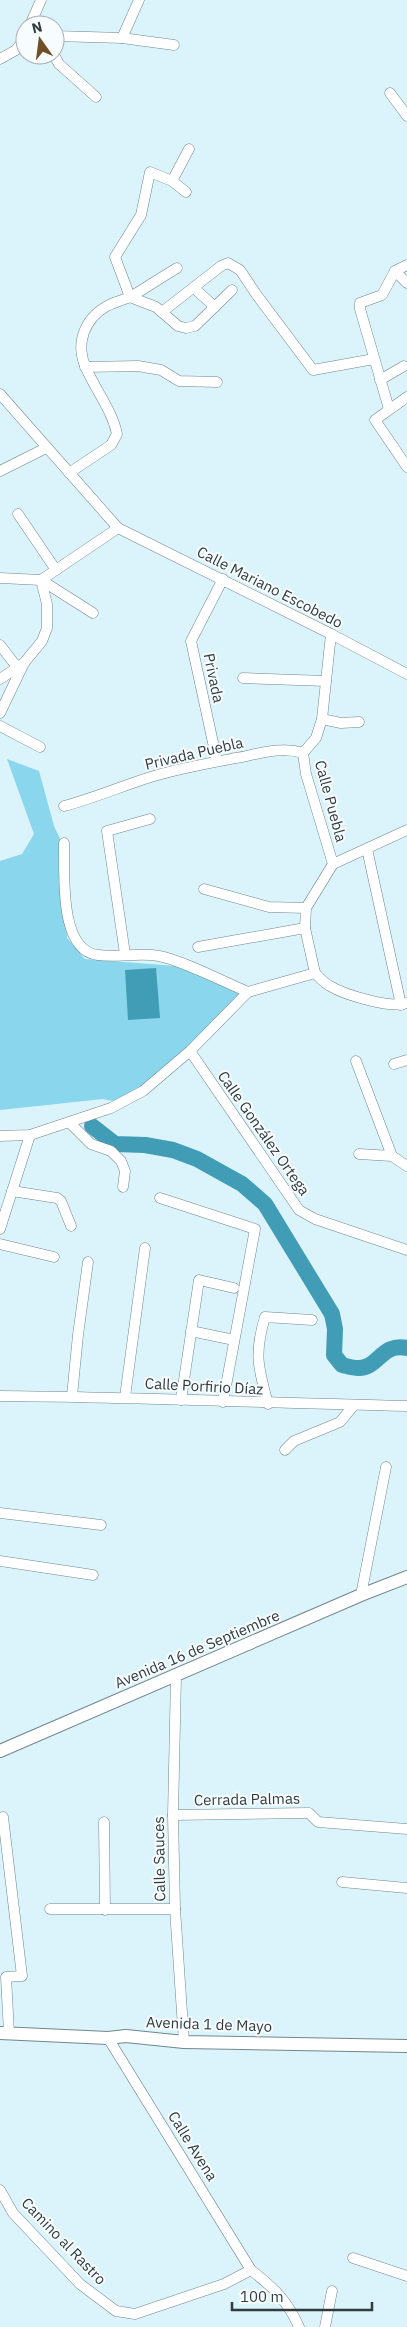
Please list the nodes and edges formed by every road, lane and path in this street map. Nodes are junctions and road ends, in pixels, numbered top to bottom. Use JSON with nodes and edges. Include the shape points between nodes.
{"nodes":[{"id":1,"x":40,"y":0,"type":"edge"},
{"id":2,"x":138,"y":0,"type":"edge"},
{"id":3,"x":34,"y":15,"type":"edge"},
{"id":4,"x":65,"y":36,"type":"edge"},
{"id":5,"x":122,"y":38,"type":"junction"},
{"id":6,"x":174,"y":45,"type":"dead end"},
{"id":7,"x":15,"y":51,"type":"edge"},
{"id":8,"x":0,"y":59,"type":"edge"},
{"id":9,"x":60,"y":65,"type":"edge"},
{"id":10,"x":390,"y":93,"type":"dead end"},
{"id":11,"x":96,"y":97,"type":"dead end"},
{"id":12,"x":407,"y":116,"type":"edge"},
{"id":13,"x":189,"y":149,"type":"dead end"},
{"id":14,"x":172,"y":181,"type":"junction"},
{"id":15,"x":186,"y":192,"type":"dead end"},
{"id":16,"x":407,"y":265,"type":"edge"},
{"id":17,"x":177,"y":268,"type":"dead end"},
{"id":18,"x":395,"y":270,"type":"junction"},
{"id":19,"x":407,"y":283,"type":"edge"},
{"id":20,"x":194,"y":288,"type":"junction"},
{"id":21,"x":232,"y":290,"type":"dead end"},
{"id":22,"x":130,"y":297,"type":"junction"},
{"id":23,"x":215,"y":307,"type":"junction"},
{"id":24,"x":162,"y":312,"type":"junction"},
{"id":25,"x":374,"y":359,"type":"junction"},
{"id":26,"x":404,"y":366,"type":"dead end"},
{"id":27,"x":85,"y":367,"type":"junction"},
{"id":28,"x":380,"y":380,"type":"junction"},
{"id":29,"x":217,"y":382,"type":"dead end"},
{"id":30,"x":0,"y":394,"type":"edge"},
{"id":31,"x":407,"y":397,"type":"edge"},
{"id":32,"x":389,"y":409,"type":"junction"},
{"id":33,"x":46,"y":448,"type":"junction"},
{"id":34,"x":407,"y":467,"type":"edge"},
{"id":35,"x":0,"y":471,"type":"edge"},
{"id":36,"x":69,"y":473,"type":"junction"},
{"id":37,"x":18,"y":514,"type":"dead end"},
{"id":38,"x":118,"y":528,"type":"junction"},
{"id":39,"x":56,"y":570,"type":"junction"},
{"id":40,"x":0,"y":578,"type":"edge"},
{"id":41,"x":223,"y":579,"type":"junction"},
{"id":42,"x":41,"y":580,"type":"junction"},
{"id":43,"x":93,"y":613,"type":"dead end"},
{"id":44,"x":331,"y":634,"type":"junction"},
{"id":45,"x":0,"y":645,"type":"edge"},
{"id":46,"x":20,"y":665,"type":"junction"},
{"id":47,"x":407,"y":674,"type":"edge"},
{"id":48,"x":242,"y":678,"type":"dead end"},
{"id":49,"x":0,"y":679,"type":"edge"},
{"id":50,"x":326,"y":681,"type":"junction"},
{"id":51,"x":0,"y":713,"type":"edge"},
{"id":52,"x":322,"y":720,"type":"junction"},
{"id":53,"x":359,"y":722,"type":"dead end"},
{"id":54,"x":0,"y":726,"type":"edge"},
{"id":55,"x":40,"y":747,"type":"dead end"},
{"id":56,"x":303,"y":753,"type":"junction"},
{"id":57,"x":217,"y":761,"type":"junction"},
{"id":58,"x":64,"y":806,"type":"dead end"},
{"id":59,"x":150,"y":819,"type":"dead end"},
{"id":60,"x":407,"y":830,"type":"edge"},
{"id":61,"x":64,"y":843,"type":"dead end"},
{"id":62,"x":368,"y":849,"type":"junction"},
{"id":63,"x":333,"y":864,"type":"junction"},
{"id":64,"x":204,"y":889,"type":"dead end"},
{"id":65,"x":306,"y":908,"type":"junction"},
{"id":66,"x":305,"y":928,"type":"junction"},
{"id":67,"x":198,"y":947,"type":"dead end"},
{"id":68,"x":125,"y":954,"type":"junction"},
{"id":69,"x":314,"y":973,"type":"junction"},
{"id":70,"x":248,"y":992,"type":"junction"},
{"id":71,"x":404,"y":1004,"type":"edge"},
{"id":72,"x":190,"y":1051,"type":"junction"},
{"id":73,"x":407,"y":1060,"type":"edge"},
{"id":74,"x":356,"y":1061,"type":"dead end"},
{"id":75,"x":394,"y":1064,"type":"dead end"},
{"id":76,"x":70,"y":1123,"type":"junction"},
{"id":77,"x":30,"y":1135,"type":"junction"},
{"id":78,"x":0,"y":1136,"type":"edge"},
{"id":79,"x":359,"y":1154,"type":"dead end"},
{"id":80,"x":392,"y":1156,"type":"junction"},
{"id":81,"x":407,"y":1166,"type":"edge"},
{"id":82,"x":123,"y":1187,"type":"dead end"},
{"id":83,"x":12,"y":1191,"type":"junction"},
{"id":84,"x":160,"y":1198,"type":"dead end"},
{"id":85,"x":72,"y":1226,"type":"dead end"},
{"id":86,"x":0,"y":1229,"type":"edge"},
{"id":87,"x":0,"y":1244,"type":"edge"},
{"id":88,"x":144,"y":1248,"type":"dead end"},
{"id":89,"x":407,"y":1250,"type":"edge"},
{"id":90,"x":54,"y":1257,"type":"dead end"},
{"id":91,"x":88,"y":1262,"type":"dead end"},
{"id":92,"x":234,"y":1288,"type":"dead end"},
{"id":93,"x":312,"y":1320,"type":"dead end"},
{"id":94,"x":190,"y":1331,"type":"junction"},
{"id":95,"x":234,"y":1340,"type":"junction"},
{"id":96,"x":0,"y":1396,"type":"edge"},
{"id":97,"x":72,"y":1396,"type":"junction"},
{"id":98,"x":124,"y":1397,"type":"junction"},
{"id":99,"x":181,"y":1400,"type":"junction"},
{"id":100,"x":223,"y":1402,"type":"junction"},
{"id":101,"x":268,"y":1404,"type":"junction"},
{"id":102,"x":354,"y":1405,"type":"junction"},
{"id":103,"x":407,"y":1406,"type":"edge"},
{"id":104,"x":285,"y":1450,"type":"dead end"},
{"id":105,"x":386,"y":1467,"type":"dead end"},
{"id":106,"x":0,"y":1513,"type":"edge"},
{"id":107,"x":101,"y":1525,"type":"dead end"},
{"id":108,"x":0,"y":1561,"type":"edge"},
{"id":109,"x":93,"y":1574,"type":"dead end"},
{"id":110,"x":407,"y":1578,"type":"edge"},
{"id":111,"x":361,"y":1595,"type":"junction"},
{"id":112,"x":176,"y":1676,"type":"junction"},
{"id":113,"x":0,"y":1751,"type":"edge"},
{"id":114,"x":173,"y":1815,"type":"junction"},
{"id":115,"x":3,"y":1817,"type":"dead end"},
{"id":116,"x":104,"y":1822,"type":"dead end"},
{"id":117,"x":407,"y":1829,"type":"edge"},
{"id":118,"x":342,"y":1882,"type":"dead end"},
{"id":119,"x":407,"y":1888,"type":"edge"},
{"id":120,"x":50,"y":1909,"type":"dead end"},
{"id":121,"x":175,"y":1909,"type":"junction"},
{"id":122,"x":105,"y":1910,"type":"junction"},
{"id":123,"x":4,"y":2033,"type":"edge"},
{"id":124,"x":108,"y":2038,"type":"junction"},
{"id":125,"x":184,"y":2042,"type":"junction"},
{"id":126,"x":407,"y":2046,"type":"edge"},
{"id":127,"x":0,"y":2190,"type":"edge"},
{"id":128,"x":353,"y":2258,"type":"dead end"},
{"id":129,"x":254,"y":2272,"type":"junction"},
{"id":130,"x":407,"y":2276,"type":"edge"},
{"id":131,"x":332,"y":2291,"type":"dead end"},
{"id":132,"x":299,"y":2327,"type":"edge"},
{"id":133,"x":325,"y":2327,"type":"edge"}],
"edges":[{"from":1,"to":3,"type":"street"},
{"from":2,"to":5,"type":"street"},
{"from":4,"to":5,"type":"street"},
{"from":5,"to":6,"type":"street"},
{"from":7,"to":8,"type":"street"},
{"from":9,"to":11,"type":"street"},
{"from":10,"to":12,"type":"street"},
{"from":13,"to":14,"type":"street"},
{"from":14,"to":15,"type":"street"},
{"from":14,"to":22,"type":"street","via":[[150,172],[141,215],[115,258]]},
{"from":16,"to":18,"type":"street"},
{"from":17,"to":22,"type":"street"},
{"from":18,"to":19,"type":"street"},
{"from":18,"to":25,"type":"street","via":[[382,295],[360,303]]},
{"from":20,"to":23,"type":"street"},
{"from":20,"to":24,"type":"street"},
{"from":20,"to":25,"type":"street","via":[[228,263],[240,270],[313,370]]},
{"from":21,"to":23,"type":"street"},
{"from":22,"to":24,"type":"street"},
{"from":22,"to":27,"type":"street","via":[[106,306],[90,318],[83,331],[80,351]]},
{"from":23,"to":24,"type":"street","via":[[195,326],[186,328],[178,326]]},
{"from":25,"to":28,"type":"street"},
{"from":26,"to":28,"type":"street"},
{"from":27,"to":29,"type":"street","via":[[138,366],[161,370],[179,381]]},
{"from":27,"to":36,"type":"street","via":[[114,421],[117,434],[111,445]]},
{"from":28,"to":32,"type":"street"},
{"from":30,"to":33,"type":"street","name":"Calle Mariano Escobedo"},
{"from":31,"to":32,"type":"street"},
{"from":32,"to":34,"type":"street","via":[[375,420]]},
{"from":33,"to":35,"type":"street"},
{"from":33,"to":36,"type":"street","name":"Calle Mariano Escobedo"},
{"from":36,"to":38,"type":"street","name":"Calle Mariano Escobedo"},
{"from":37,"to":39,"type":"street"},
{"from":38,"to":39,"type":"street"},
{"from":38,"to":41,"type":"street","name":"Calle Mariano Escobedo"},
{"from":39,"to":42,"type":"street"},
{"from":40,"to":42,"type":"street"},
{"from":41,"to":44,"type":"street","name":"Calle Mariano Escobedo"},
{"from":41,"to":57,"type":"street","name":"Privada","via":[[190,641]]},
{"from":42,"to":43,"type":"street"},
{"from":42,"to":46,"type":"street","via":[[47,604],[47,628],[34,652]]},
{"from":44,"to":47,"type":"street","name":"Calle Mariano Escobedo"},
{"from":44,"to":50,"type":"street","name":"Calle Puebla"},
{"from":45,"to":46,"type":"street"},
{"from":46,"to":49,"type":"street"},
{"from":46,"to":51,"type":"street"},
{"from":48,"to":50,"type":"street"},
{"from":50,"to":52,"type":"street","name":"Calle Puebla"},
{"from":52,"to":53,"type":"street"},
{"from":52,"to":56,"type":"street","name":"Calle Puebla","via":[[316,738]]},
{"from":54,"to":55,"type":"street"},
{"from":56,"to":57,"type":"street","name":"Privada Puebla","via":[[292,749]]},
{"from":56,"to":63,"type":"street","name":"Calle Puebla","via":[[306,774]]},
{"from":57,"to":58,"type":"street","name":"Privada Puebla","via":[[153,776],[102,796]]},
{"from":59,"to":68,"type":"street","via":[[107,831]]},
{"from":60,"to":62,"type":"street"},
{"from":61,"to":68,"type":"street","via":[[67,918],[74,936],[85,951],[97,955]]},
{"from":62,"to":63,"type":"street"},
{"from":62,"to":71,"type":"street"},
{"from":63,"to":65,"type":"street","name":"Calle Puebla"},
{"from":64,"to":65,"type":"street","via":[[269,907]]},
{"from":65,"to":66,"type":"street","name":"Calle Puebla"},
{"from":66,"to":67,"type":"street"},
{"from":66,"to":69,"type":"street","name":"Calle Puebla"},
{"from":68,"to":70,"type":"street","via":[[160,956]]},
{"from":69,"to":70,"type":"street"},
{"from":69,"to":71,"type":"street","via":[[329,986],[386,1005]]},
{"from":70,"to":72,"type":"street"},
{"from":72,"to":76,"type":"street","via":[[143,1091],[111,1108]]},
{"from":72,"to":89,"type":"street","name":"Calle González Ortega","via":[[299,1210],[315,1219]]},
{"from":73,"to":75,"type":"street"},
{"from":74,"to":80,"type":"street"},
{"from":76,"to":77,"type":"street"},
{"from":76,"to":82,"type":"street","via":[[91,1144],[111,1151],[121,1161],[125,1170]]},
{"from":77,"to":78,"type":"street"},
{"from":77,"to":83,"type":"street"},
{"from":79,"to":80,"type":"street"},
{"from":80,"to":81,"type":"street"},
{"from":83,"to":85,"type":"street","via":[[56,1198],[61,1201]]},
{"from":83,"to":86,"type":"street"},
{"from":84,"to":95,"type":"street","via":[[255,1229]]},
{"from":87,"to":90,"type":"street"},
{"from":88,"to":98,"type":"street"},
{"from":91,"to":97,"type":"street"},
{"from":92,"to":94,"type":"street","via":[[199,1280]]},
{"from":93,"to":101,"type":"street","via":[[265,1317],[258,1340],[258,1368]]},
{"from":94,"to":95,"type":"street"},
{"from":94,"to":99,"type":"street"},
{"from":95,"to":100,"type":"street"},
{"from":96,"to":97,"type":"street","name":"Calle Porfirio Díaz"},
{"from":97,"to":98,"type":"street","name":"Calle Porfirio Díaz"},
{"from":98,"to":99,"type":"street","name":"Calle Porfirio Díaz"},
{"from":99,"to":100,"type":"street","name":"Calle Porfirio Díaz"},
{"from":100,"to":101,"type":"street","name":"Calle Porfirio Díaz"},
{"from":101,"to":102,"type":"street","name":"Calle Porfirio Díaz"},
{"from":102,"to":103,"type":"street","name":"Calle Porfirio Díaz"},
{"from":102,"to":104,"type":"street","via":[[340,1422],[294,1441]]},
{"from":105,"to":111,"type":"street"},
{"from":106,"to":107,"type":"street"},
{"from":108,"to":109,"type":"street"},
{"from":110,"to":111,"type":"main road","name":"Avenida 16 de Septiembre"},
{"from":111,"to":112,"type":"main road","name":"Avenida 16 de Septiembre"},
{"from":112,"to":113,"type":"main road","name":"Avenida 16 de Septiembre"},
{"from":112,"to":114,"type":"street","name":"Calle Sauces"},
{"from":114,"to":117,"type":"street","name":"Cerrada Palmas","via":[[308,1813],[318,1822]]},
{"from":114,"to":121,"type":"street","name":"Calle Sauces"},
{"from":115,"to":123,"type":"street","name":"Avenida 1 de Mayo","via":[[22,1976],[6,1977]]},
{"from":116,"to":122,"type":"street"},
{"from":118,"to":119,"type":"street"},
{"from":120,"to":122,"type":"street"},
{"from":121,"to":122,"type":"street"},
{"from":121,"to":125,"type":"street","name":"Calle Sauces"},
{"from":123,"to":124,"type":"main road","name":"Avenida 1 de Mayo"},
{"from":124,"to":125,"type":"main road","name":"Avenida 1 de Mayo","via":[[126,2036]]},
{"from":124,"to":129,"type":"street","name":"Calle Avena"},
{"from":125,"to":126,"type":"main road","name":"Avenida 1 de Mayo"},
{"from":127,"to":129,"type":"street","name":"Camino al Rastro","via":[[13,2213],[80,2284],[116,2311],[135,2314]]},
{"from":128,"to":130,"type":"street"},
{"from":129,"to":132,"type":"street","via":[[270,2284],[292,2312]]},
{"from":131,"to":133,"type":"street"}]}
